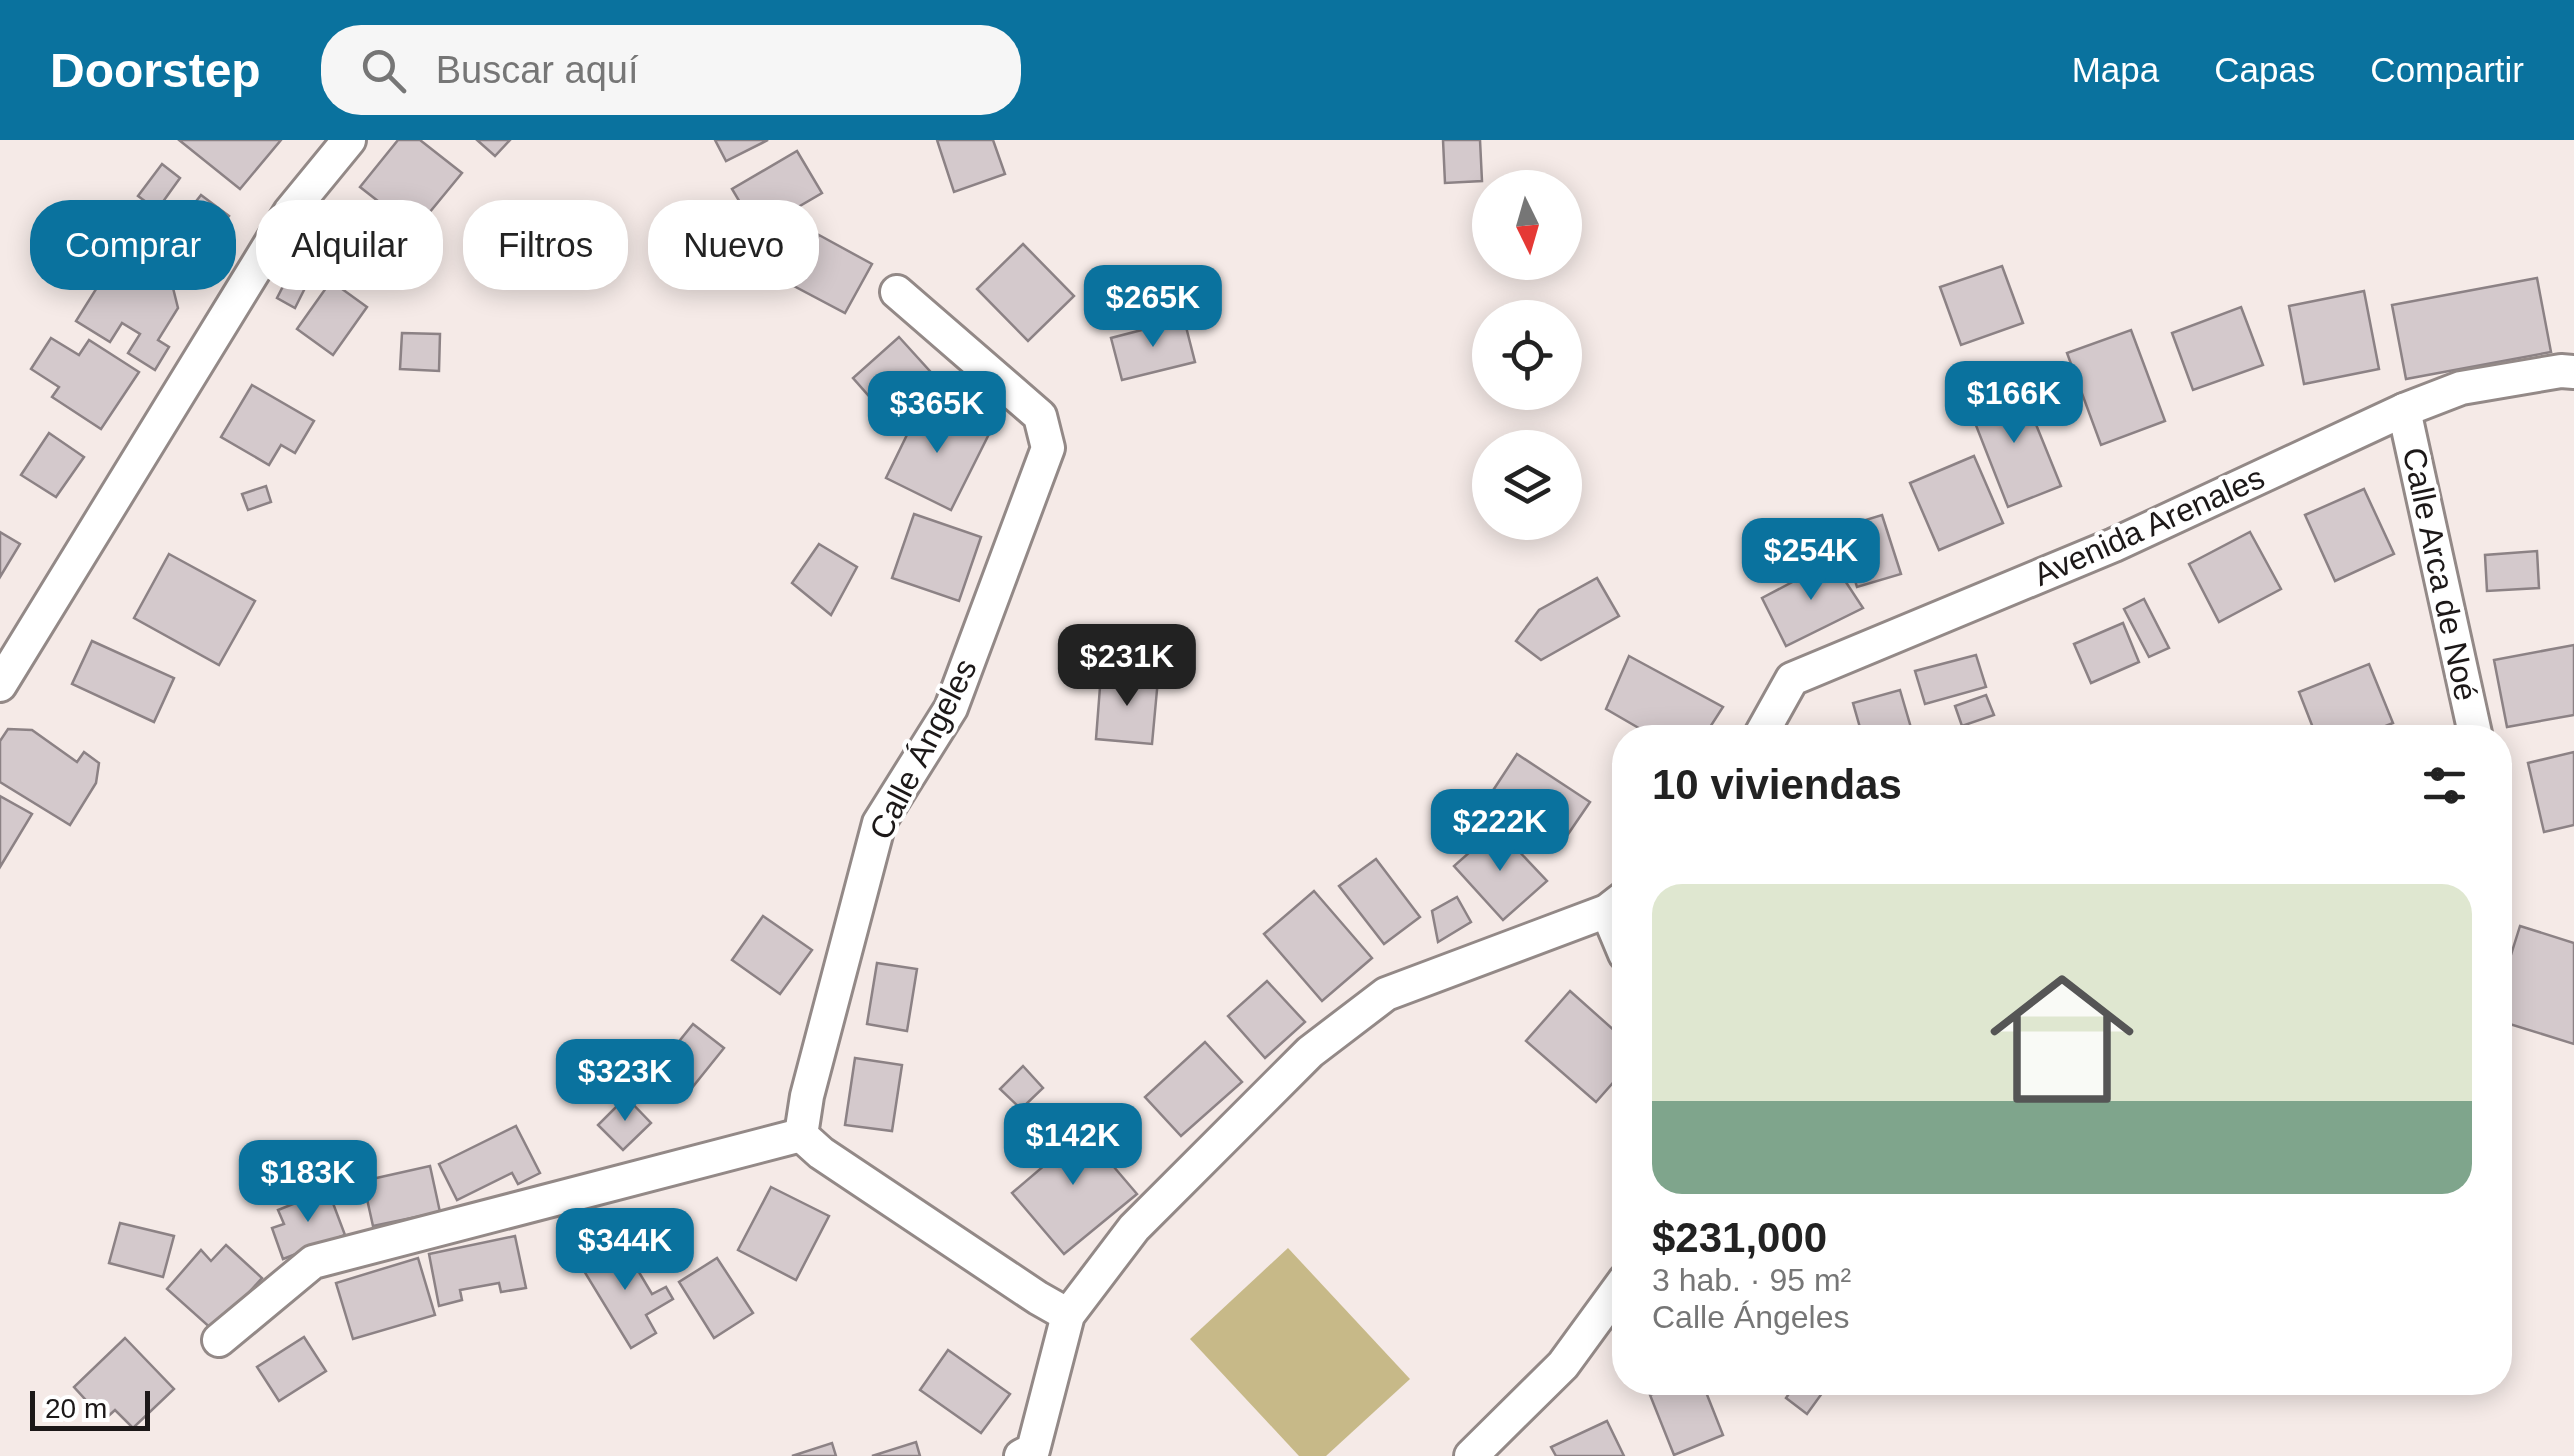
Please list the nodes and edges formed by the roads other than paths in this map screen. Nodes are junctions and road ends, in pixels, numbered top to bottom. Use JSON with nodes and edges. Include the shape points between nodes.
{"nodes":[{"id":1,"x":349,"y":140,"type":"edge"},
{"id":2,"x":897,"y":292,"type":"dead end"},
{"id":3,"x":2574,"y":372,"type":"edge"},
{"id":4,"x":2404,"y":410,"type":"junction"},
{"id":5,"x":0,"y":685,"type":"edge"},
{"id":6,"x":1766,"y":725,"type":"edge"},
{"id":7,"x":2473,"y":725,"type":"edge"},
{"id":8,"x":1612,"y":906,"type":"edge"},
{"id":9,"x":802,"y":1135,"type":"junction"},
{"id":10,"x":1612,"y":1298,"type":"edge"},
{"id":11,"x":1068,"y":1315,"type":"junction"},
{"id":12,"x":219,"y":1340,"type":"dead end"},
{"id":13,"x":1021,"y":1456,"type":"edge"},
{"id":14,"x":1471,"y":1456,"type":"edge"}],
"edges":[{"from":1,"to":5,"type":"street","via":[[290,212]]},
{"from":2,"to":9,"type":"street","name":"Calle Ángeles","via":[[1040,416],[1048,448],[951,708],[879,824]]},
{"from":3,"to":4,"type":"street","name":"Avenida Arenales","via":[[2461,388]]},
{"from":4,"to":6,"type":"street","name":"Avenida Arenales","via":[[2114,545],[1792,679]]},
{"from":4,"to":7,"type":"street","name":"Calle Arca de Noé"},
{"from":8,"to":11,"type":"street","via":[[1386,994],[1310,1052],[1134,1228]]},
{"from":9,"to":11,"type":"street"},
{"from":9,"to":12,"type":"street","via":[[313,1262]]},
{"from":10,"to":14,"type":"street","via":[[1562,1365]]},
{"from":11,"to":13,"type":"street","via":[[1033,1450]]}]}
